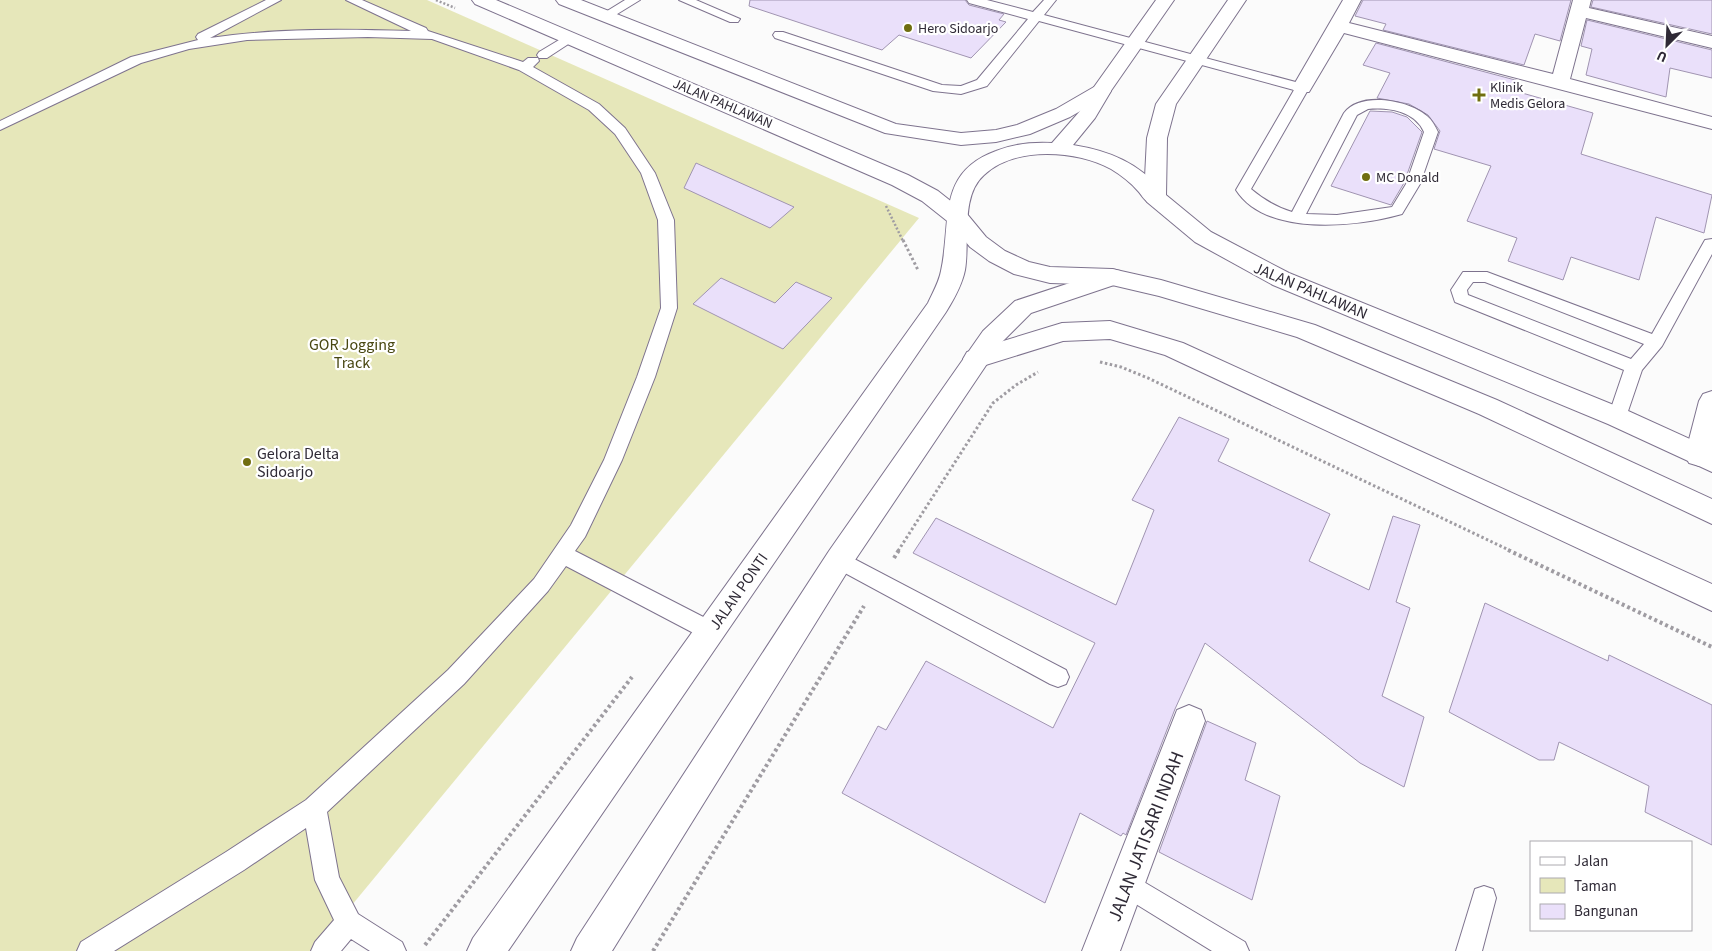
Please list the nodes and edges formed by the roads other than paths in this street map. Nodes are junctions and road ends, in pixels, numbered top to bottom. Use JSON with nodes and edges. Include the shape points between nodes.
{"nodes":[{"id":1,"x":275,"y":0,"type":"edge"},
{"id":2,"x":352,"y":0,"type":"edge"},
{"id":3,"x":481,"y":0,"type":"edge"},
{"id":4,"x":565,"y":0,"type":"edge"},
{"id":5,"x":634,"y":0,"type":"edge"},
{"id":6,"x":684,"y":0,"type":"edge"},
{"id":7,"x":973,"y":0,"type":"edge"},
{"id":8,"x":1050,"y":0,"type":"edge"},
{"id":9,"x":1165,"y":0,"type":"edge"},
{"id":10,"x":1237,"y":0,"type":"edge"},
{"id":11,"x":1352,"y":0,"type":"edge"},
{"id":12,"x":1580,"y":5,"type":"edge"},
{"id":13,"x":605,"y":16,"type":"junction"},
{"id":14,"x":1035,"y":17,"type":"junction"},
{"id":15,"x":734,"y":19,"type":"dead end"},
{"id":16,"x":1341,"y":23,"type":"junction"},
{"id":17,"x":432,"y":35,"type":"junction"},
{"id":18,"x":779,"y":35,"type":"dead end"},
{"id":19,"x":569,"y":38,"type":"junction"},
{"id":20,"x":1134,"y":42,"type":"junction"},
{"id":21,"x":1712,"y":42,"type":"edge"},
{"id":22,"x":188,"y":45,"type":"junction"},
{"id":23,"x":1195,"y":60,"type":"junction"},
{"id":24,"x":533,"y":61,"type":"junction"},
{"id":25,"x":1561,"y":79,"type":"junction"},
{"id":26,"x":1302,"y":88,"type":"junction"},
{"id":27,"x":1102,"y":91,"type":"junction"},
{"id":28,"x":1712,"y":123,"type":"edge"},
{"id":29,"x":0,"y":126,"type":"edge"},
{"id":30,"x":1059,"y":148,"type":"junction"},
{"id":31,"x":1155,"y":197,"type":"junction"},
{"id":32,"x":1297,"y":217,"type":"junction"},
{"id":33,"x":959,"y":219,"type":"junction"},
{"id":34,"x":1710,"y":244,"type":"dead end"},
{"id":35,"x":1112,"y":277,"type":"junction"},
{"id":36,"x":1656,"y":342,"type":"junction"},
{"id":37,"x":976,"y":359,"type":"junction"},
{"id":38,"x":1634,"y":367,"type":"junction"},
{"id":39,"x":1712,"y":401,"type":"edge"},
{"id":40,"x":1617,"y":418,"type":"junction"},
{"id":41,"x":1705,"y":458,"type":"edge"},
{"id":42,"x":1712,"y":512,"type":"edge"},
{"id":43,"x":562,"y":554,"type":"junction"},
{"id":44,"x":839,"y":560,"type":"junction"},
{"id":45,"x":1712,"y":598,"type":"edge"},
{"id":46,"x":710,"y":631,"type":"junction"},
{"id":47,"x":1058,"y":677,"type":"dead end"},
{"id":48,"x":1189,"y":721,"type":"dead end"},
{"id":49,"x":314,"y":808,"type":"junction"},
{"id":50,"x":1127,"y":884,"type":"junction"},
{"id":51,"x":1484,"y":898,"type":"dead end"},
{"id":52,"x":349,"y":923,"type":"junction"},
{"id":53,"x":90,"y":951,"type":"edge"},
{"id":54,"x":324,"y":951,"type":"edge"},
{"id":55,"x":392,"y":951,"type":"edge"},
{"id":56,"x":486,"y":951,"type":"edge"},
{"id":57,"x":590,"y":951,"type":"edge"},
{"id":58,"x":1101,"y":951,"type":"edge"},
{"id":59,"x":1236,"y":951,"type":"edge"},
{"id":60,"x":1469,"y":951,"type":"edge"}],
"edges":[{"from":1,"to":22,"type":"lane"},
{"from":2,"to":17,"type":"lane"},
{"from":3,"to":19,"type":"main road","name":"JALAN PAHLAWAN"},
{"from":4,"to":13,"type":"main road"},
{"from":5,"to":13,"type":"lane"},
{"from":6,"to":15,"type":"lane"},
{"from":7,"to":14,"type":"lane"},
{"from":8,"to":14,"type":"lane"},
{"from":9,"to":20,"type":"main road"},
{"from":10,"to":23,"type":"main road"},
{"from":11,"to":16,"type":"main road"},
{"from":12,"to":21,"type":"main road"},
{"from":12,"to":25,"type":"main road"},
{"from":13,"to":27,"type":"main road","via":[[892,129],[960,139],[996,136],[1023,130]]},
{"from":14,"to":18,"type":"lane","via":[[982,83],[961,90],[938,88]]},
{"from":14,"to":20,"type":"lane"},
{"from":16,"to":25,"type":"main road"},
{"from":16,"to":26,"type":"main road"},
{"from":17,"to":22,"type":"lane","via":[[247,36]]},
{"from":17,"to":24,"type":"lane"},
{"from":19,"to":24,"type":"lane"},
{"from":19,"to":33,"type":"main road","name":"JALAN PAHLAWAN","via":[[900,180],[930,196]]},
{"from":20,"to":23,"type":"lane"},
{"from":20,"to":27,"type":"main road"},
{"from":22,"to":29,"type":"lane","via":[[136,60]]},
{"from":23,"to":26,"type":"lane"},
{"from":23,"to":31,"type":"main road","via":[[1166,104],[1158,138]]},
{"from":24,"to":43,"type":"lane","via":[[594,106],[620,131],[648,173],[666,220],[669,308],[613,460],[578,531]]},
{"from":25,"to":28,"type":"main road"},
{"from":26,"to":32,"type":"lane","via":[[1243,190],[1255,203],[1276,213]]},
{"from":27,"to":30,"type":"main road","via":[[1088,114]]},
{"from":30,"to":31,"type":"main road","name":"JALAN PAHLAWAN","via":[[1106,159],[1126,169]]},
{"from":30,"to":33,"type":"main road","name":"JALAN PAHLAWAN","via":[[1016,151],[984,164],[964,185]]},
{"from":31,"to":40,"type":"main road","name":"JALAN PAHLAWAN","via":[[1204,237],[1281,279]]},
{"from":32,"to":32,"type":"lane","via":[[1351,113],[1358,106],[1392,107],[1424,119],[1431,132],[1413,184],[1397,211],[1372,218],[1339,221]]},
{"from":33,"to":35,"type":"main road","name":"JALAN PAHLAWAN","via":[[978,242],[1022,268],[1050,275]]},
{"from":33,"to":46,"type":"main road","name":"JALAN PONTI","via":[[953,273],[938,306]]},
{"from":34,"to":36,"type":"lane"},
{"from":35,"to":37,"type":"main road","via":[[1023,307],[992,337]]},
{"from":35,"to":42,"type":"main road","name":"JALAN PAHLAWAN","via":[[1306,330],[1488,407]]},
{"from":36,"to":38,"type":"lane"},
{"from":36,"to":38,"type":"lane","via":[[1487,277],[1469,276],[1459,290],[1462,298]]},
{"from":37,"to":44,"type":"main road"},
{"from":37,"to":45,"type":"main road","via":[[1062,332],[1110,330],[1174,349]]},
{"from":38,"to":40,"type":"lane"},
{"from":39,"to":41,"type":"main road"},
{"from":40,"to":41,"type":"main road","name":"JALAN PAHLAWAN"},
{"from":43,"to":46,"type":"lane"},
{"from":43,"to":49,"type":"lane","via":[[541,585],[456,677]]},
{"from":44,"to":47,"type":"lane"},
{"from":44,"to":57,"type":"main road"},
{"from":46,"to":56,"type":"main road","name":"JALAN PONTI"},
{"from":48,"to":50,"type":"main road","name":"JALAN JATISARI INDAH"},
{"from":49,"to":52,"type":"lane","via":[[327,880]]},
{"from":49,"to":53,"type":"lane"},
{"from":50,"to":58,"type":"main road","name":"JALAN JATISARI INDAH"},
{"from":50,"to":59,"type":"lane"},
{"from":51,"to":60,"type":"lane"},
{"from":52,"to":54,"type":"lane"},
{"from":52,"to":55,"type":"lane"}]}
